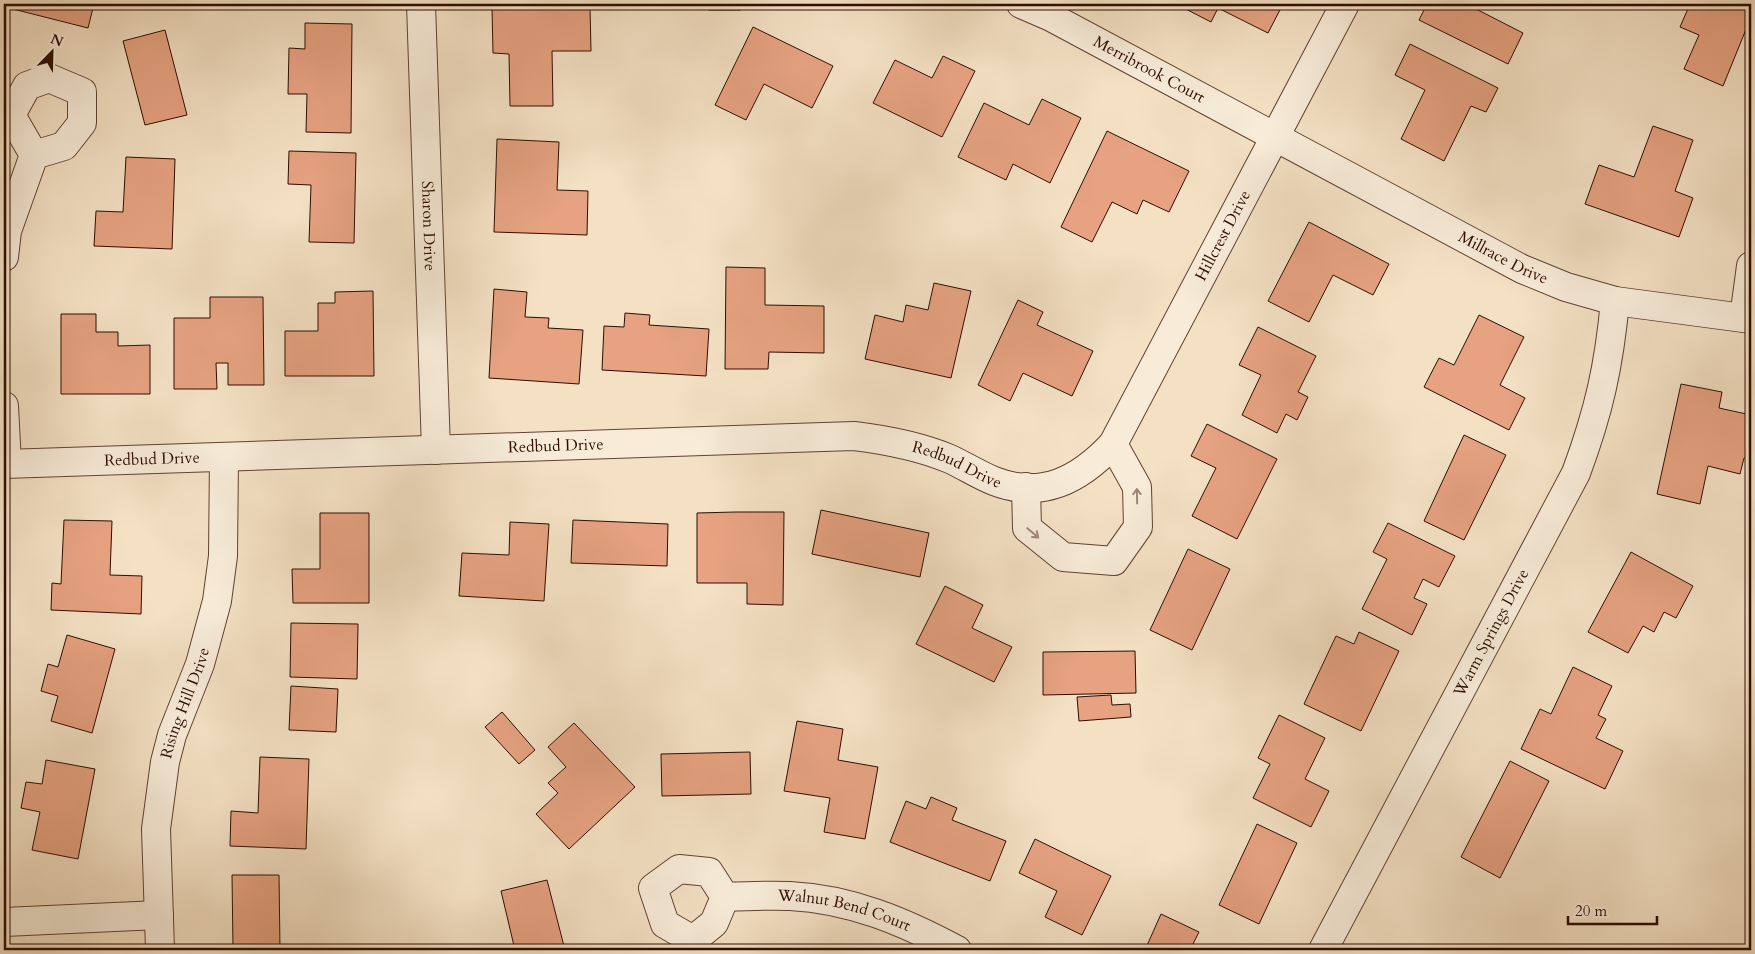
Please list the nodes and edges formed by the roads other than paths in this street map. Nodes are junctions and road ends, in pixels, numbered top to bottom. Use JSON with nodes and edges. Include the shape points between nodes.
{"nodes":[{"id":1,"x":421,"y":4,"type":"edge"},
{"id":2,"x":1021,"y":4,"type":"edge"},
{"id":3,"x":1345,"y":4,"type":"edge"},
{"id":4,"x":1275,"y":138,"type":"junction"},
{"id":5,"x":34,"y":155,"type":"dead end"},
{"id":6,"x":4,"y":257,"type":"edge"},
{"id":7,"x":1751,"y":266,"type":"edge"},
{"id":8,"x":1615,"y":301,"type":"junction"},
{"id":9,"x":1747,"y":319,"type":"edge"},
{"id":10,"x":4,"y":406,"type":"edge"},
{"id":11,"x":1113,"y":444,"type":"junction"},
{"id":12,"x":436,"y":450,"type":"junction"},
{"id":13,"x":224,"y":458,"type":"junction"},
{"id":14,"x":6,"y":464,"type":"edge"},
{"id":15,"x":1094,"y":465,"type":"joint"},
{"id":16,"x":1026,"y":488,"type":"junction"},
{"id":17,"x":725,"y":897,"type":"dead end"},
{"id":18,"x":159,"y":914,"type":"junction"},
{"id":19,"x":4,"y":922,"type":"edge"},
{"id":20,"x":160,"y":950,"type":"edge"},
{"id":21,"x":957,"y":950,"type":"edge"},
{"id":22,"x":1323,"y":950,"type":"edge"}],
"edges":[{"from":1,"to":12,"type":"street","name":"Sharon Drive"},
{"from":2,"to":4,"type":"street","name":"Merribrook Court","via":[[1051,17]]},
{"from":3,"to":4,"type":"street","name":"Hillcrest Drive"},
{"from":4,"to":8,"type":"street","name":"Millrace Drive","via":[[1522,269],[1566,287]]},
{"from":4,"to":11,"type":"street","name":"Hillcrest Drive"},
{"from":5,"to":6,"type":"street","via":[[7,231]]},
{"from":7,"to":9,"type":"street"},
{"from":8,"to":9,"type":"street","name":"Millrace Drive"},
{"from":8,"to":22,"type":"street","name":"Warm Springs Drive","via":[[1603,392],[1576,472]]},
{"from":10,"to":14,"type":"street"},
{"from":11,"to":15,"type":"street","name":"Hillcrest Drive"},
{"from":16,"to":11,"type":"street","one_way":true,"via":[[1027,528],[1063,557],[1114,561],[1138,527],[1137,487]]},
{"from":12,"to":13,"type":"street","name":"Redbud Drive"},
{"from":12,"to":16,"type":"street","name":"Redbud Drive","via":[[854,436],[918,448],[950,459],[994,481]]},
{"from":13,"to":14,"type":"street","name":"Redbud Drive"},
{"from":13,"to":18,"type":"street","name":"Rising Hill Drive","via":[[224,556],[217,602],[200,664],[165,762],[156,829]]},
{"from":15,"to":16,"type":"street","name":"Redbud Drive","via":[[1061,483]]},
{"from":17,"to":21,"type":"street","name":"Walnut Bend Court","via":[[791,896],[836,902],[881,914]]},
{"from":18,"to":19,"type":"street"},
{"from":18,"to":20,"type":"street","name":"Rising Hill Drive"}]}
